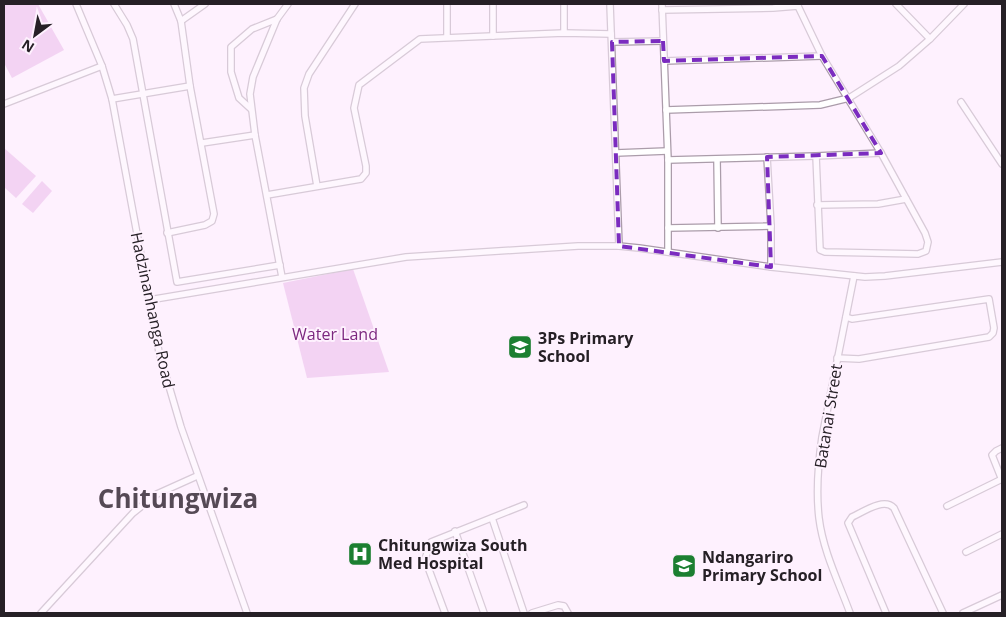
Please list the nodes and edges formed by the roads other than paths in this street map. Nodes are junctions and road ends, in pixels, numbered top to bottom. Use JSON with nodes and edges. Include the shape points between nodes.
{"nodes":[{"id":1,"x":76,"y":4,"type":"edge"},
{"id":2,"x":114,"y":4,"type":"edge"},
{"id":3,"x":174,"y":4,"type":"edge"},
{"id":4,"x":205,"y":4,"type":"edge"},
{"id":5,"x":288,"y":4,"type":"edge"},
{"id":6,"x":355,"y":4,"type":"edge"},
{"id":7,"x":447,"y":4,"type":"edge"},
{"id":8,"x":492,"y":4,"type":"edge"},
{"id":9,"x":564,"y":4,"type":"edge"},
{"id":10,"x":610,"y":4,"type":"edge"},
{"id":11,"x":896,"y":4,"type":"edge"},
{"id":12,"x":964,"y":4,"type":"edge"},
{"id":13,"x":798,"y":5,"type":"edge"},
{"id":14,"x":662,"y":7,"type":"edge"},
{"id":15,"x":278,"y":19,"type":"junction"},
{"id":16,"x":181,"y":21,"type":"junction"},
{"id":17,"x":564,"y":33,"type":"junction"},
{"id":18,"x":611,"y":34,"type":"junction"},
{"id":19,"x":492,"y":36,"type":"junction"},
{"id":20,"x":448,"y":37,"type":"junction"},
{"id":21,"x":930,"y":39,"type":"junction"},
{"id":22,"x":663,"y":41,"type":"junction"},
{"id":23,"x":612,"y":42,"type":"junction"},
{"id":24,"x":822,"y":56,"type":"junction"},
{"id":25,"x":664,"y":61,"type":"junction"},
{"id":26,"x":102,"y":66,"type":"junction"},
{"id":27,"x":190,"y":86,"type":"junction"},
{"id":28,"x":142,"y":93,"type":"junction"},
{"id":29,"x":849,"y":98,"type":"junction"},
{"id":30,"x":112,"y":99,"type":"junction"},
{"id":31,"x":961,"y":102,"type":"dead end"},
{"id":32,"x":4,"y":104,"type":"edge"},
{"id":33,"x":251,"y":109,"type":"junction"},
{"id":34,"x":666,"y":110,"type":"junction"},
{"id":35,"x":255,"y":134,"type":"junction"},
{"id":36,"x":202,"y":143,"type":"junction"},
{"id":37,"x":667,"y":151,"type":"junction"},
{"id":38,"x":616,"y":153,"type":"junction"},
{"id":39,"x":881,"y":153,"type":"junction"},
{"id":40,"x":816,"y":156,"type":"junction"},
{"id":41,"x":767,"y":157,"type":"junction"},
{"id":42,"x":718,"y":159,"type":"junction"},
{"id":43,"x":668,"y":160,"type":"junction"},
{"id":44,"x":1002,"y":164,"type":"edge"},
{"id":45,"x":317,"y":186,"type":"junction"},
{"id":46,"x":267,"y":195,"type":"junction"},
{"id":47,"x":906,"y":199,"type":"junction"},
{"id":48,"x":817,"y":205,"type":"junction"},
{"id":49,"x":771,"y":226,"type":"junction"},
{"id":50,"x":668,"y":228,"type":"junction"},
{"id":51,"x":718,"y":228,"type":"junction"},
{"id":52,"x":167,"y":233,"type":"junction"},
{"id":53,"x":619,"y":246,"type":"junction"},
{"id":54,"x":668,"y":252,"type":"junction"},
{"id":55,"x":1002,"y":262,"type":"edge"},
{"id":56,"x":280,"y":265,"type":"junction"},
{"id":57,"x":771,"y":267,"type":"junction"},
{"id":58,"x":854,"y":276,"type":"junction"},
{"id":59,"x":282,"y":277,"type":"junction"},
{"id":60,"x":149,"y":300,"type":"junction"},
{"id":61,"x":846,"y":317,"type":"junction"},
{"id":62,"x":837,"y":358,"type":"junction"},
{"id":63,"x":1002,"y":448,"type":"edge"},
{"id":64,"x":197,"y":476,"type":"junction"},
{"id":65,"x":1002,"y":480,"type":"edge"},
{"id":66,"x":524,"y":505,"type":"dead end"},
{"id":67,"x":947,"y":506,"type":"dead end"},
{"id":68,"x":492,"y":518,"type":"junction"},
{"id":69,"x":455,"y":531,"type":"junction"},
{"id":70,"x":1002,"y":534,"type":"edge"},
{"id":71,"x":966,"y":552,"type":"dead end"},
{"id":72,"x":1002,"y":595,"type":"edge"},
{"id":73,"x":41,"y":613,"type":"edge"},
{"id":74,"x":247,"y":613,"type":"edge"},
{"id":75,"x":445,"y":613,"type":"edge"},
{"id":76,"x":484,"y":613,"type":"edge"},
{"id":77,"x":524,"y":613,"type":"edge"},
{"id":78,"x":532,"y":613,"type":"edge"},
{"id":79,"x":568,"y":613,"type":"edge"},
{"id":80,"x":849,"y":613,"type":"edge"},
{"id":81,"x":886,"y":613,"type":"edge"},
{"id":82,"x":943,"y":613,"type":"edge"},
{"id":83,"x":964,"y":613,"type":"edge"}],
"edges":[{"from":1,"to":26,"type":"street","name":"Hadzinanhanga Road"},
{"from":2,"to":28,"type":"street","via":[[133,39]]},
{"from":3,"to":16,"type":"street"},
{"from":4,"to":16,"type":"street"},
{"from":5,"to":15,"type":"street"},
{"from":6,"to":45,"type":"street","via":[[309,74],[304,88],[305,116]]},
{"from":7,"to":20,"type":"street"},
{"from":8,"to":19,"type":"street"},
{"from":9,"to":17,"type":"street"},
{"from":10,"to":18,"type":"street"},
{"from":11,"to":21,"type":"street"},
{"from":12,"to":21,"type":"street"},
{"from":13,"to":14,"type":"street","via":[[773,8]]},
{"from":13,"to":24,"type":"street"},
{"from":14,"to":22,"type":"street"},
{"from":15,"to":33,"type":"street","via":[[253,77]]},
{"from":15,"to":33,"type":"street","via":[[252,29],[231,48],[232,72],[239,98]]},
{"from":16,"to":27,"type":"street"},
{"from":17,"to":18,"type":"street"},
{"from":17,"to":19,"type":"street"},
{"from":18,"to":23,"type":"street"},
{"from":19,"to":20,"type":"street"},
{"from":20,"to":45,"type":"street","via":[[420,39],[359,84],[354,108],[366,173],[361,179]]},
{"from":21,"to":29,"type":"street","via":[[899,66]]},
{"from":22,"to":23,"type":"street"},
{"from":22,"to":25,"type":"street"},
{"from":23,"to":38,"type":"street"},
{"from":24,"to":25,"type":"street"},
{"from":24,"to":29,"type":"street"},
{"from":25,"to":34,"type":"street"},
{"from":26,"to":30,"type":"street","name":"Hadzinanhanga Road"},
{"from":26,"to":32,"type":"street"},
{"from":27,"to":28,"type":"street"},
{"from":27,"to":36,"type":"street"},
{"from":28,"to":30,"type":"street"},
{"from":28,"to":52,"type":"street"},
{"from":29,"to":34,"type":"street","via":[[820,105]]},
{"from":29,"to":39,"type":"street"},
{"from":30,"to":60,"type":"street","name":"Hadzinanhanga Road"},
{"from":31,"to":44,"type":"street"},
{"from":33,"to":35,"type":"street"},
{"from":34,"to":37,"type":"street"},
{"from":35,"to":36,"type":"street"},
{"from":35,"to":46,"type":"street"},
{"from":36,"to":52,"type":"street","via":[[214,214],[212,221]]},
{"from":37,"to":38,"type":"street"},
{"from":37,"to":43,"type":"street"},
{"from":38,"to":53,"type":"street"},
{"from":39,"to":40,"type":"street"},
{"from":39,"to":47,"type":"street"},
{"from":40,"to":41,"type":"street"},
{"from":40,"to":48,"type":"street"},
{"from":41,"to":42,"type":"street"},
{"from":41,"to":49,"type":"street"},
{"from":42,"to":43,"type":"street"},
{"from":42,"to":51,"type":"street"},
{"from":43,"to":50,"type":"street"},
{"from":45,"to":46,"type":"street"},
{"from":46,"to":56,"type":"street"},
{"from":47,"to":48,"type":"street","via":[[878,204]]},
{"from":47,"to":48,"type":"street","via":[[927,238],[926,251],[918,254],[822,252]]},
{"from":49,"to":51,"type":"street"},
{"from":49,"to":57,"type":"street"},
{"from":50,"to":51,"type":"street"},
{"from":50,"to":54,"type":"street"},
{"from":52,"to":56,"type":"street","via":[[177,282]]},
{"from":53,"to":54,"type":"street"},
{"from":53,"to":59,"type":"street","via":[[430,254]]},
{"from":54,"to":57,"type":"street"},
{"from":55,"to":58,"type":"street","via":[[885,276]]},
{"from":56,"to":59,"type":"street"},
{"from":57,"to":58,"type":"street"},
{"from":58,"to":61,"type":"street","name":"Batanai Street"},
{"from":59,"to":60,"type":"street"},
{"from":60,"to":64,"type":"street","name":"Hadzinanhanga Road","via":[[159,352]]},
{"from":61,"to":62,"type":"street","name":"Batanai Street"},
{"from":61,"to":62,"type":"street","via":[[852,319],[989,299],[994,333],[989,337],[859,359]]},
{"from":62,"to":80,"type":"street","name":"Batanai Street","via":[[819,462],[819,518]]},
{"from":63,"to":65,"type":"street","via":[[992,455]]},
{"from":64,"to":73,"type":"street","via":[[157,494],[133,513]]},
{"from":64,"to":74,"type":"street","name":"Hadzinanhanga Road"},
{"from":65,"to":67,"type":"street"},
{"from":66,"to":68,"type":"street"},
{"from":68,"to":69,"type":"street"},
{"from":68,"to":77,"type":"street"},
{"from":69,"to":75,"type":"street","via":[[431,542],[424,559]]},
{"from":69,"to":76,"type":"street"},
{"from":70,"to":71,"type":"street"},
{"from":72,"to":83,"type":"street"},
{"from":78,"to":79,"type":"street","via":[[558,605],[564,606]]},
{"from":81,"to":82,"type":"street","via":[[848,524],[852,517],[885,504],[894,508]]}]}
